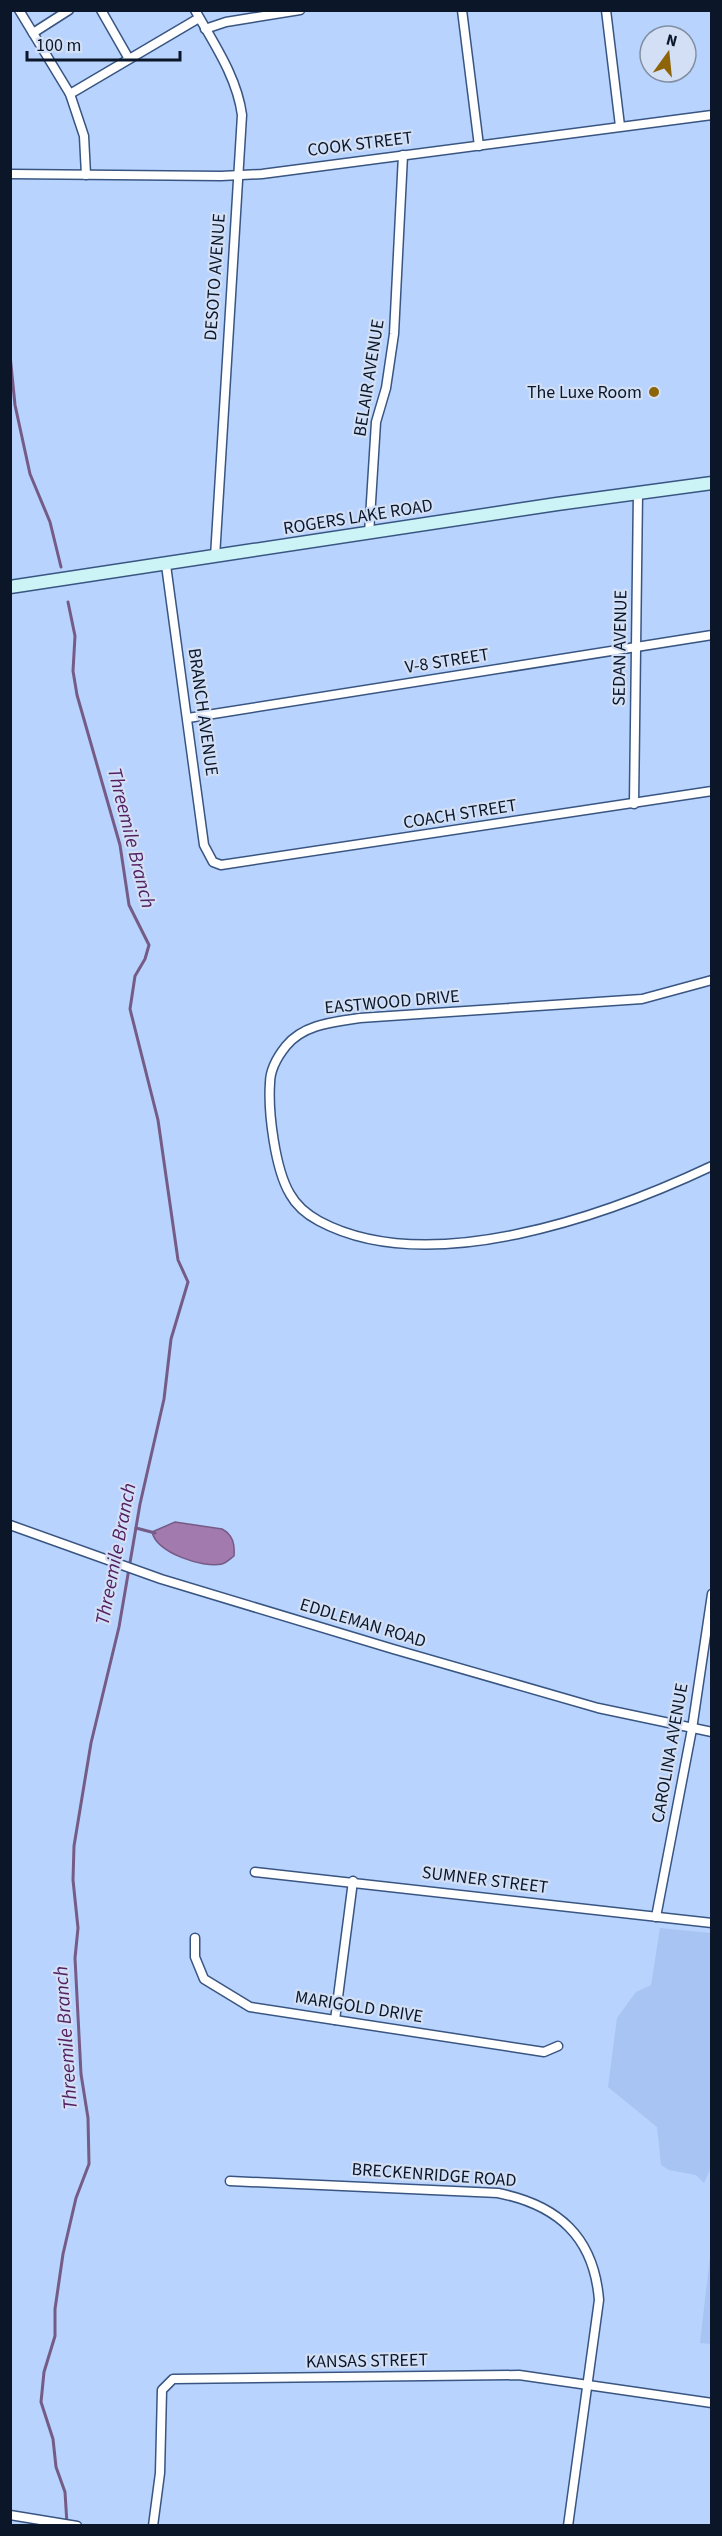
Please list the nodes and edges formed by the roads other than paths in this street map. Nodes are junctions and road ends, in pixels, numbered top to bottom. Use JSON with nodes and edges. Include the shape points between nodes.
{"nodes":[{"id":1,"x":19,"y":10,"type":"edge"},
{"id":2,"x":69,"y":10,"type":"edge"},
{"id":3,"x":101,"y":10,"type":"edge"},
{"id":4,"x":300,"y":10,"type":"edge"},
{"id":5,"x":462,"y":10,"type":"edge"},
{"id":6,"x":606,"y":10,"type":"edge"},
{"id":7,"x":197,"y":14,"type":"edge"},
{"id":8,"x":205,"y":29,"type":"junction"},
{"id":9,"x":33,"y":33,"type":"junction"},
{"id":10,"x":129,"y":59,"type":"junction"},
{"id":11,"x":70,"y":94,"type":"junction"},
{"id":12,"x":711,"y":115,"type":"edge"},
{"id":13,"x":620,"y":126,"type":"junction"},
{"id":14,"x":479,"y":146,"type":"junction"},
{"id":15,"x":403,"y":155,"type":"junction"},
{"id":16,"x":10,"y":174,"type":"edge"},
{"id":17,"x":86,"y":175,"type":"junction"},
{"id":18,"x":238,"y":175,"type":"junction"},
{"id":19,"x":711,"y":483,"type":"edge"},
{"id":20,"x":638,"y":492,"type":"junction"},
{"id":21,"x":369,"y":534,"type":"junction"},
{"id":22,"x":214,"y":557,"type":"junction"},
{"id":23,"x":166,"y":565,"type":"junction"},
{"id":24,"x":10,"y":587,"type":"edge"},
{"id":25,"x":711,"y":635,"type":"edge"},
{"id":26,"x":637,"y":648,"type":"junction"},
{"id":27,"x":188,"y":718,"type":"junction"},
{"id":28,"x":711,"y":791,"type":"edge"},
{"id":29,"x":634,"y":804,"type":"junction"},
{"id":30,"x":213,"y":862,"type":"joint"},
{"id":31,"x":711,"y":980,"type":"edge"},
{"id":32,"x":711,"y":1167,"type":"edge"},
{"id":33,"x":10,"y":1525,"type":"edge"},
{"id":34,"x":711,"y":1594,"type":"edge"},
{"id":35,"x":692,"y":1729,"type":"junction"},
{"id":36,"x":711,"y":1732,"type":"edge"},
{"id":37,"x":255,"y":1872,"type":"dead end"},
{"id":38,"x":353,"y":1881,"type":"junction"},
{"id":39,"x":656,"y":1917,"type":"junction"},
{"id":40,"x":711,"y":1923,"type":"edge"},
{"id":41,"x":195,"y":1938,"type":"dead end"},
{"id":42,"x":335,"y":2020,"type":"junction"},
{"id":43,"x":558,"y":2046,"type":"dead end"},
{"id":44,"x":230,"y":2181,"type":"dead end"},
{"id":45,"x":588,"y":2384,"type":"junction"},
{"id":46,"x":711,"y":2403,"type":"edge"},
{"id":47,"x":10,"y":2516,"type":"edge"},
{"id":48,"x":77,"y":2526,"type":"edge"},
{"id":49,"x":153,"y":2526,"type":"edge"},
{"id":50,"x":568,"y":2526,"type":"edge"}],
"edges":[{"from":1,"to":9,"type":"street"},
{"from":2,"to":9,"type":"street"},
{"from":3,"to":10,"type":"street"},
{"from":4,"to":8,"type":"street"},
{"from":5,"to":14,"type":"street"},
{"from":6,"to":13,"type":"street"},
{"from":7,"to":8,"type":"street","name":"DESOTO AVENUE"},
{"from":7,"to":10,"type":"street"},
{"from":8,"to":18,"type":"street","name":"DESOTO AVENUE","via":[[239,94],[242,115]]},
{"from":9,"to":11,"type":"street"},
{"from":10,"to":11,"type":"street"},
{"from":11,"to":17,"type":"street","via":[[84,136]]},
{"from":12,"to":13,"type":"street","name":"COOK STREET"},
{"from":13,"to":14,"type":"street","name":"COOK STREET"},
{"from":14,"to":15,"type":"street","name":"COOK STREET"},
{"from":15,"to":18,"type":"street","name":"COOK STREET"},
{"from":15,"to":21,"type":"street","name":"BELAIR AVENUE","via":[[394,334],[376,422]]},
{"from":16,"to":17,"type":"street","name":"COOK STREET"},
{"from":17,"to":18,"type":"street","name":"COOK STREET"},
{"from":18,"to":22,"type":"street","name":"DESOTO AVENUE"},
{"from":19,"to":20,"type":"main road","name":"ROGERS LAKE ROAD"},
{"from":20,"to":21,"type":"main road","name":"ROGERS LAKE ROAD"},
{"from":20,"to":26,"type":"street","name":"SEDAN AVENUE"},
{"from":21,"to":22,"type":"main road","name":"ROGERS LAKE ROAD"},
{"from":22,"to":23,"type":"main road","name":"ROGERS LAKE ROAD"},
{"from":23,"to":24,"type":"main road","name":"ROGERS LAKE ROAD"},
{"from":23,"to":27,"type":"street","name":"BRANCH AVENUE"},
{"from":25,"to":26,"type":"street","name":"V-8 STREET"},
{"from":26,"to":27,"type":"street","name":"V-8 STREET"},
{"from":26,"to":29,"type":"street","name":"SEDAN AVENUE"},
{"from":27,"to":30,"type":"street","name":"BRANCH AVENUE","via":[[204,845]]},
{"from":28,"to":29,"type":"street","name":"COACH STREET"},
{"from":29,"to":30,"type":"street","name":"COACH STREET","via":[[235,865]]},
{"from":31,"to":32,"type":"street","name":"EASTWOOD DRIVE","via":[[642,999],[326,1023],[302,1033],[285,1047],[274,1064],[270,1082],[282,1175],[296,1202],[321,1222],[365,1237],[438,1245],[531,1230],[614,1208]]},
{"from":33,"to":35,"type":"street","name":"EDDLEMAN ROAD","via":[[160,1579],[381,1646],[565,1699]]},
{"from":34,"to":35,"type":"street","name":"CAROLINA AVENUE"},
{"from":35,"to":36,"type":"street","name":"EDDLEMAN ROAD"},
{"from":35,"to":39,"type":"street","name":"CAROLINA AVENUE"},
{"from":37,"to":38,"type":"street","name":"SUMNER STREET"},
{"from":38,"to":39,"type":"street","name":"SUMNER STREET"},
{"from":38,"to":42,"type":"street"},
{"from":39,"to":40,"type":"street","name":"SUMNER STREET"},
{"from":41,"to":42,"type":"street","name":"MARIGOLD DRIVE","via":[[195,1957],[204,1979],[250,2007]]},
{"from":42,"to":43,"type":"street","name":"MARIGOLD DRIVE","via":[[544,2052]]},
{"from":44,"to":45,"type":"street","name":"BRECKENRIDGE ROAD","via":[[498,2193],[537,2203],[576,2234],[592,2264],[599,2300]]},
{"from":45,"to":46,"type":"street","name":"KANSAS STREET"},
{"from":45,"to":49,"type":"street","name":"KANSAS STREET","via":[[519,2375],[173,2379],[162,2391],[160,2473]]},
{"from":45,"to":50,"type":"street"},
{"from":47,"to":48,"type":"street"}]}
